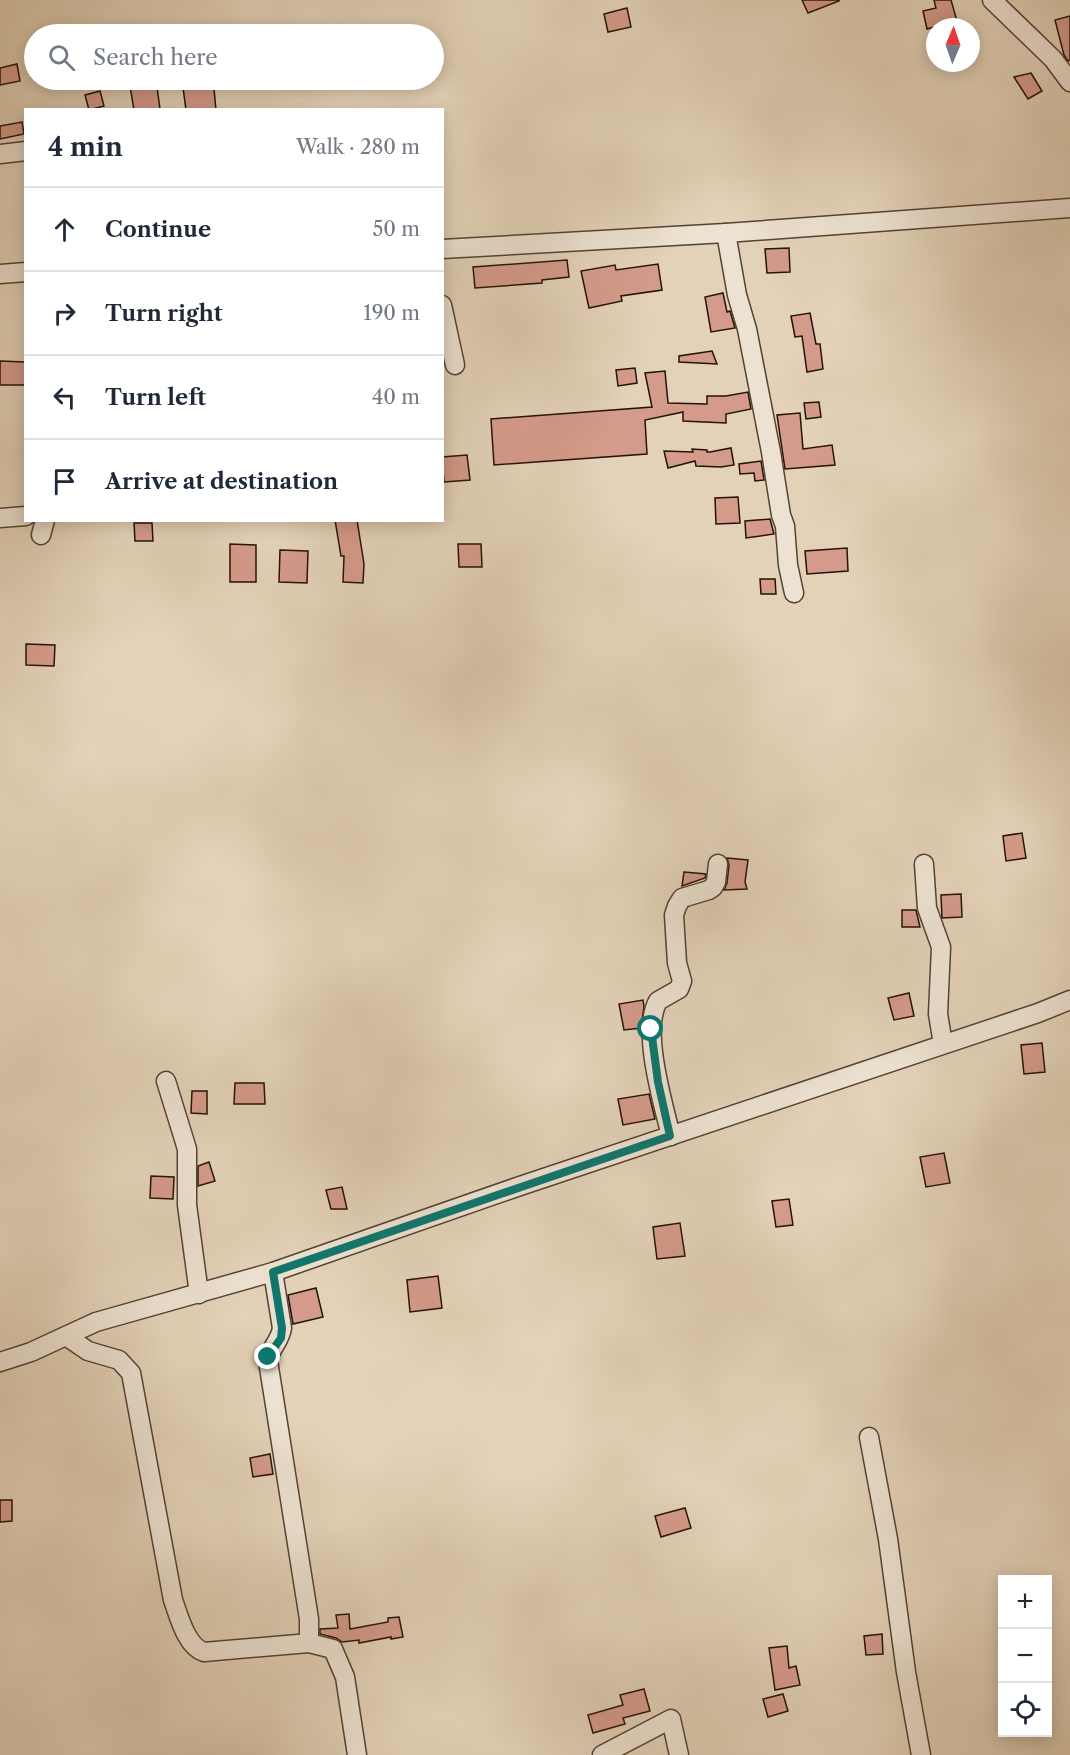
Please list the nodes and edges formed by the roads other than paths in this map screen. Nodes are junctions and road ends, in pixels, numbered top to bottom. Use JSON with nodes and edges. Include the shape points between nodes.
{"nodes":[{"id":1,"x":992,"y":0,"type":"edge"},
{"id":2,"x":1070,"y":82,"type":"edge"},
{"id":3,"x":24,"y":151,"type":"edge"},
{"id":4,"x":0,"y":154,"type":"edge"},
{"id":5,"x":1070,"y":208,"type":"edge"},
{"id":6,"x":726,"y":233,"type":"junction"},
{"id":7,"x":444,"y":249,"type":"edge"},
{"id":8,"x":24,"y":272,"type":"edge"},
{"id":9,"x":0,"y":274,"type":"edge"},
{"id":10,"x":444,"y":314,"type":"edge"},
{"id":11,"x":455,"y":365,"type":"dead end"},
{"id":12,"x":24,"y":516,"type":"edge"},
{"id":13,"x":0,"y":518,"type":"edge"},
{"id":14,"x":794,"y":593,"type":"dead end"},
{"id":15,"x":718,"y":864,"type":"dead end"},
{"id":16,"x":924,"y":864,"type":"dead end"},
{"id":17,"x":1070,"y":1000,"type":"edge"},
{"id":18,"x":943,"y":1044,"type":"junction"},
{"id":19,"x":166,"y":1081,"type":"dead end"},
{"id":20,"x":670,"y":1136,"type":"junction"},
{"id":21,"x":273,"y":1272,"type":"junction"},
{"id":22,"x":199,"y":1294,"type":"junction"},
{"id":23,"x":66,"y":1336,"type":"junction"},
{"id":24,"x":0,"y":1362,"type":"edge"},
{"id":25,"x":868,"y":1437,"type":"dead end"},
{"id":26,"x":309,"y":1643,"type":"junction"},
{"id":27,"x":357,"y":1755,"type":"edge"},
{"id":28,"x":602,"y":1755,"type":"edge"},
{"id":29,"x":679,"y":1755,"type":"edge"},
{"id":30,"x":921,"y":1755,"type":"edge"}],
"edges":[{"from":1,"to":2,"type":"street","via":[[1053,58]]},
{"from":3,"to":4,"type":"street"},
{"from":5,"to":6,"type":"street"},
{"from":6,"to":7,"type":"street"},
{"from":6,"to":14,"type":"street","via":[[785,526]]},
{"from":8,"to":9,"type":"street"},
{"from":10,"to":11,"type":"street"},
{"from":12,"to":13,"type":"street"},
{"from":15,"to":20,"type":"street","via":[[713,887],[682,898],[677,906],[674,915],[681,986],[658,1001],[652,1016],[658,1082]]},
{"from":16,"to":18,"type":"street","via":[[927,908],[941,947],[938,1014]]},
{"from":17,"to":18,"type":"street"},
{"from":18,"to":20,"type":"street"},
{"from":19,"to":22,"type":"street","via":[[187,1149],[188,1205]]},
{"from":20,"to":21,"type":"street"},
{"from":21,"to":22,"type":"street"},
{"from":21,"to":26,"type":"street","via":[[282,1328],[268,1361],[309,1619]]},
{"from":22,"to":23,"type":"street","via":[[96,1322]]},
{"from":23,"to":24,"type":"street"},
{"from":23,"to":26,"type":"street","via":[[88,1351],[119,1360],[131,1374],[174,1599],[183,1627],[195,1646],[204,1652]]},
{"from":25,"to":30,"type":"street"},
{"from":26,"to":27,"type":"street","via":[[333,1649],[345,1677]]},
{"from":28,"to":29,"type":"street","via":[[671,1719]]}]}
